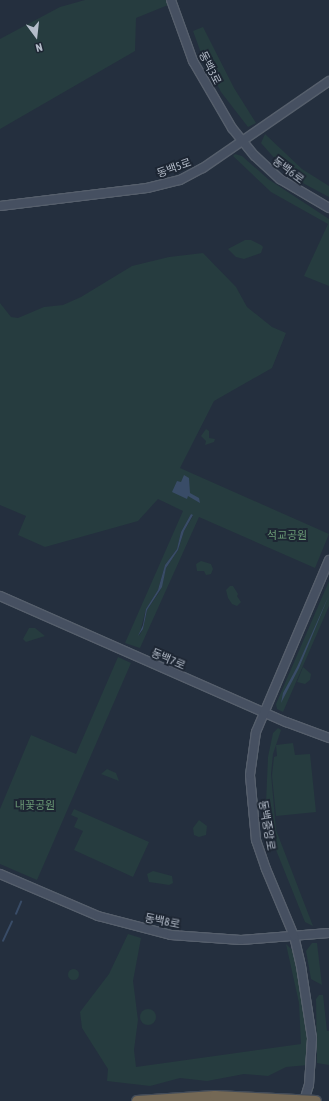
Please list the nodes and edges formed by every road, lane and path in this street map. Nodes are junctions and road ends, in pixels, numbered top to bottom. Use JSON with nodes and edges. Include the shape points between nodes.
{"nodes":[{"id":1,"x":171,"y":0,"type":"edge"},
{"id":2,"x":329,"y":81,"type":"edge"},
{"id":3,"x":241,"y":140,"type":"junction"},
{"id":4,"x":0,"y":206,"type":"edge"},
{"id":5,"x":329,"y":208,"type":"edge"},
{"id":6,"x":329,"y":560,"type":"edge"},
{"id":7,"x":0,"y":596,"type":"edge"},
{"id":8,"x":264,"y":713,"type":"junction"},
{"id":9,"x":329,"y":738,"type":"edge"},
{"id":10,"x":0,"y":874,"type":"edge"},
{"id":11,"x":329,"y":933,"type":"edge"},
{"id":12,"x":294,"y":936,"type":"junction"},
{"id":13,"x":137,"y":1101,"type":"edge"},
{"id":14,"x":304,"y":1101,"type":"edge"},
{"id":15,"x":316,"y":1101,"type":"edge"}],
"edges":[{"from":1,"to":3,"type":"street","name":"동백3로","via":[[200,76]]},
{"from":2,"to":3,"type":"street","name":"동백5로"},
{"from":3,"to":4,"type":"street","name":"동백5로","via":[[203,168],[165,184]]},
{"from":3,"to":5,"type":"street","name":"동백6로","via":[[280,179]]},
{"from":6,"to":8,"type":"street","name":"동백중앙로"},
{"from":7,"to":8,"type":"street","name":"동백7로"},
{"from":8,"to":9,"type":"street","name":"동백7로"},
{"from":8,"to":12,"type":"street","name":"동백중앙로","via":[[256,732],[252,752],[252,817],[266,869]]},
{"from":10,"to":12,"type":"street","name":"동백8로","via":[[98,916],[171,936],[226,940]]},
{"from":11,"to":12,"type":"street","name":"동백8로"},
{"from":12,"to":14,"type":"street","name":"동백중앙로","via":[[312,1038]]},
{"from":13,"to":15,"type":"highway","bridge":true,"via":[[215,1096]]}]}
